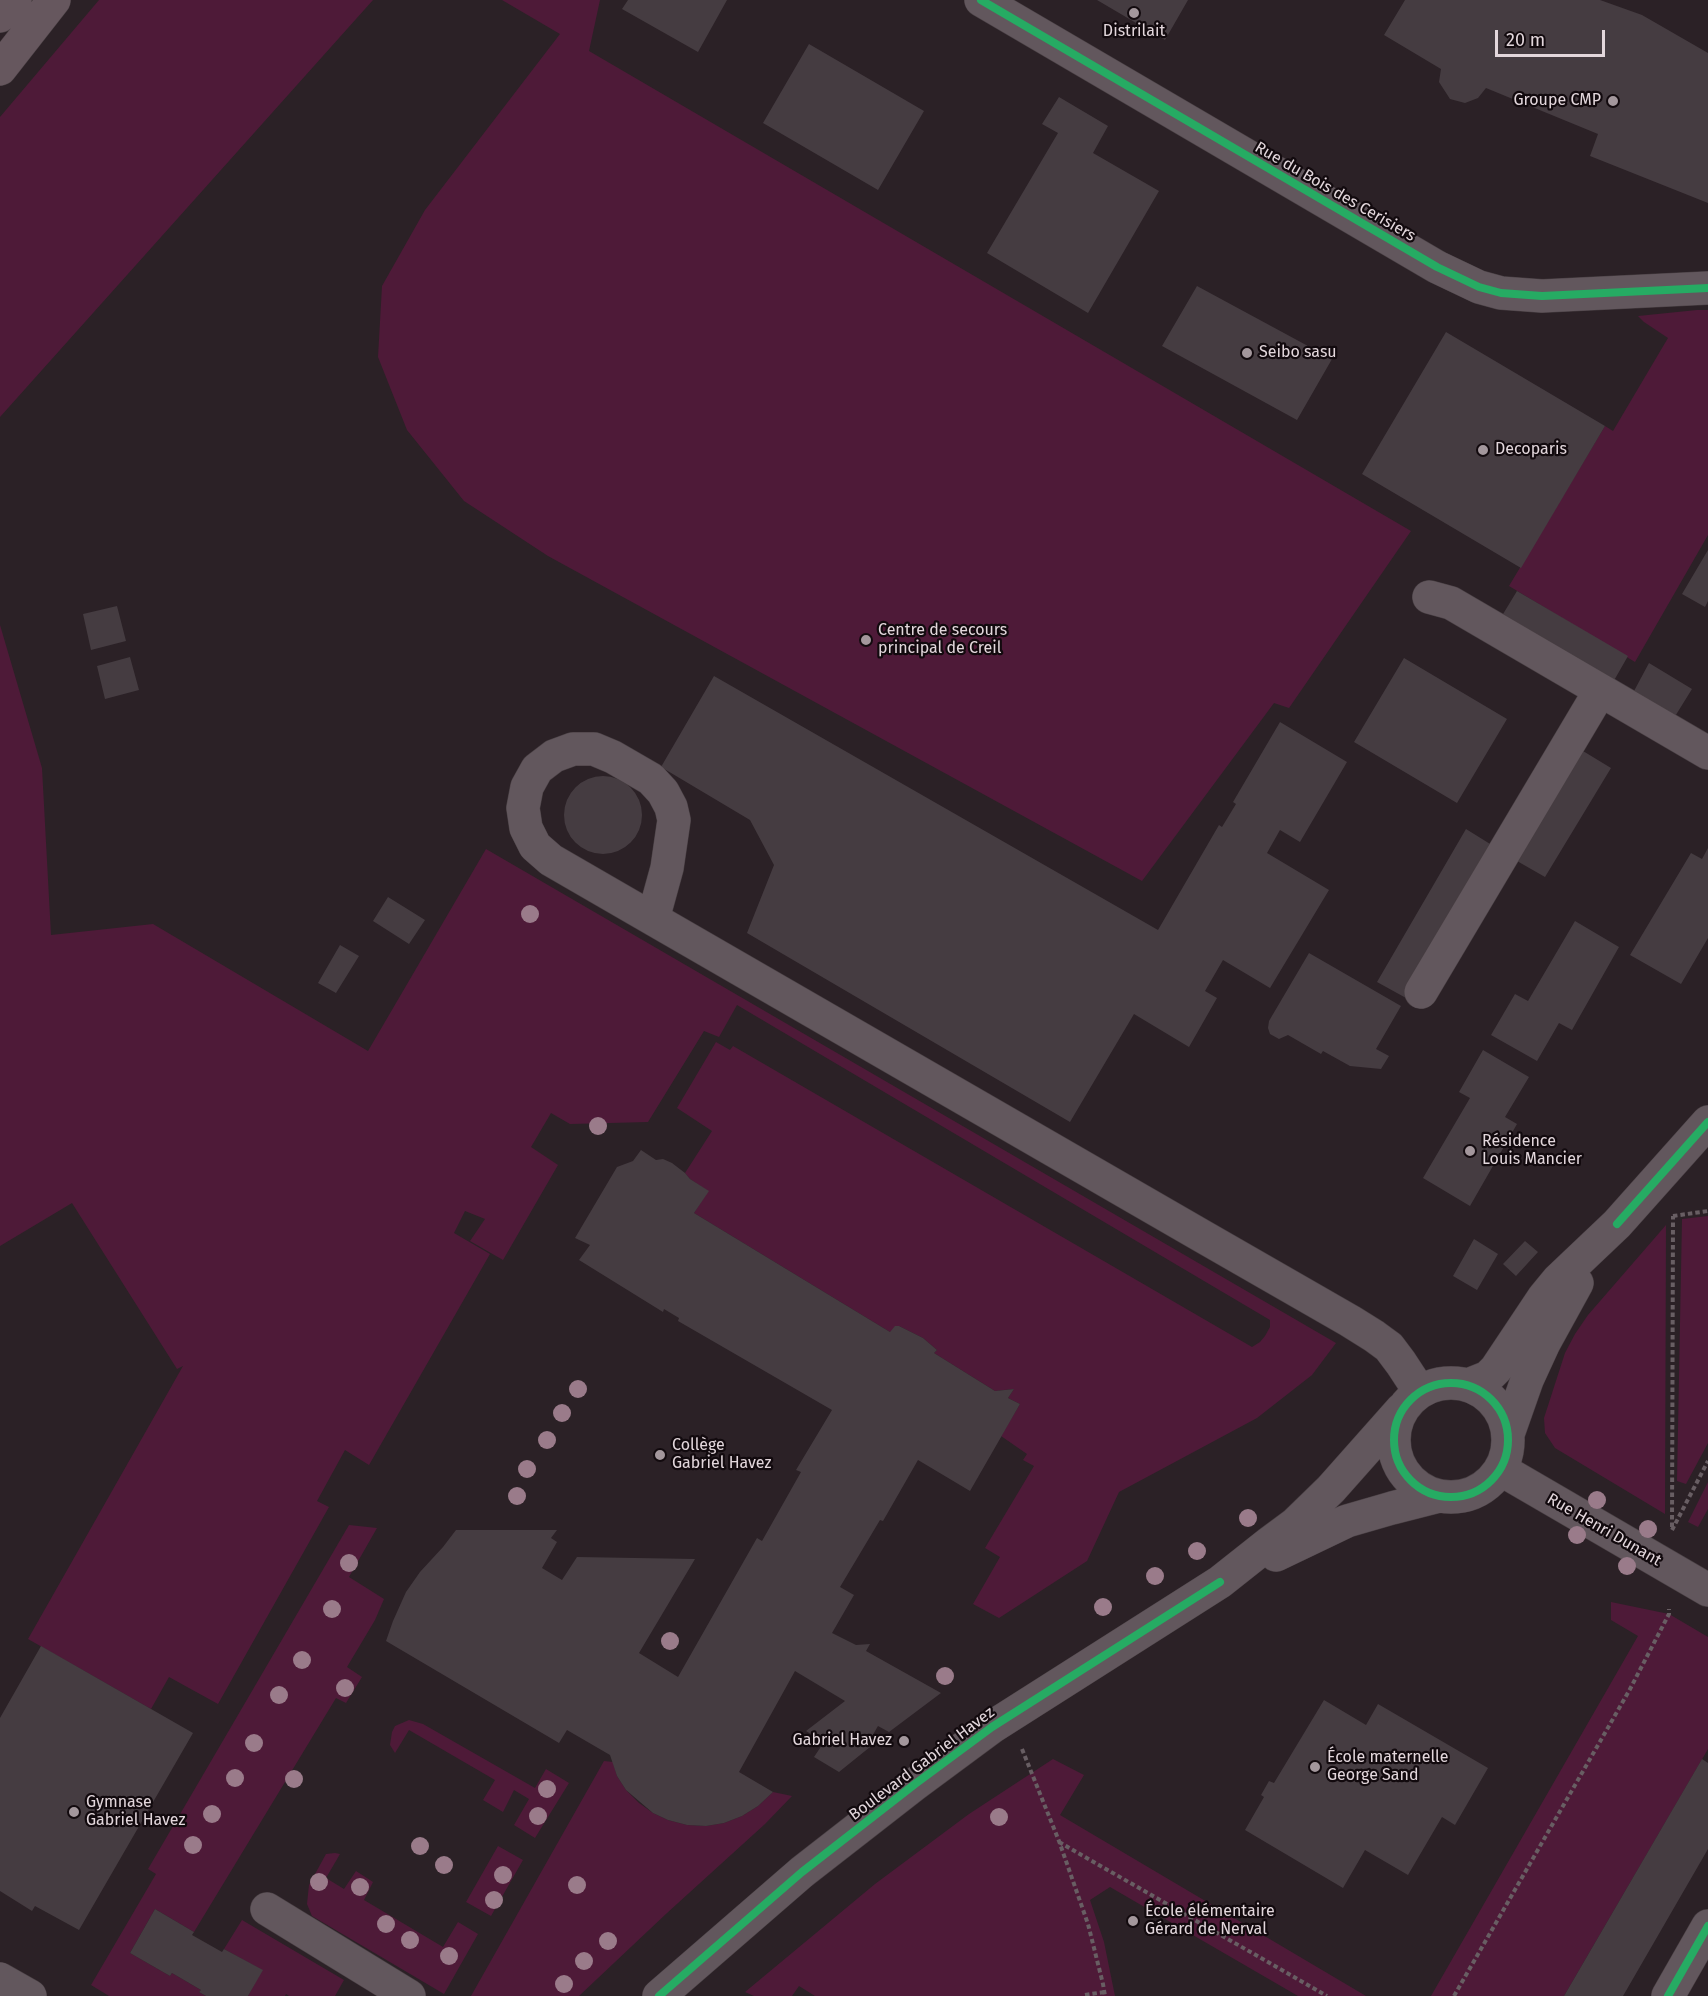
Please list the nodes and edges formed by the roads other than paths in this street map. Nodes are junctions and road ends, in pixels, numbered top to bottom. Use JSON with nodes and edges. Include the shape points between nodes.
{"nodes":[{"id":1,"x":15,"y":0,"type":"edge"},
{"id":2,"x":54,"y":0,"type":"edge"},
{"id":3,"x":981,"y":0,"type":"edge"},
{"id":4,"x":0,"y":16,"type":"edge"},
{"id":5,"x":0,"y":69,"type":"edge"},
{"id":6,"x":1708,"y":288,"type":"edge"},
{"id":7,"x":1429,"y":597,"type":"dead end"},
{"id":8,"x":1600,"y":691,"type":"junction"},
{"id":9,"x":1708,"y":753,"type":"edge"},
{"id":10,"x":653,"y":919,"type":"junction"},
{"id":11,"x":1422,"y":992,"type":"dead end"},
{"id":12,"x":1708,"y":1122,"type":"edge"},
{"id":13,"x":1617,"y":1224,"type":"junction"},
{"id":14,"x":1468,"y":1385,"type":"junction"},
{"id":15,"x":1411,"y":1401,"type":"junction"},
{"id":16,"x":1508,"y":1434,"type":"junction"},
{"id":17,"x":1500,"y":1469,"type":"junction"},
{"id":18,"x":1439,"y":1496,"type":"junction"},
{"id":19,"x":1220,"y":1581,"type":"junction"},
{"id":20,"x":1708,"y":1590,"type":"edge"},
{"id":21,"x":267,"y":1909,"type":"dead end"},
{"id":22,"x":1708,"y":1926,"type":"edge"},
{"id":23,"x":0,"y":1979,"type":"edge"},
{"id":24,"x":30,"y":1996,"type":"edge"},
{"id":25,"x":409,"y":1996,"type":"edge"},
{"id":26,"x":659,"y":1996,"type":"edge"},
{"id":27,"x":1668,"y":1996,"type":"edge"}],
"edges":[{"from":1,"to":4,"type":"main road"},
{"from":2,"to":5,"type":"main road"},
{"from":3,"to":6,"type":"street","name":"Rue du Bois des Cerisiers","via":[[1437,267],[1479,287],[1542,296]]},
{"from":7,"to":8,"type":"street","via":[[1451,603]]},
{"from":8,"to":9,"type":"street"},
{"from":8,"to":11,"type":"street"},
{"from":10,"to":10,"type":"street","via":[[667,868],[674,820],[663,792],[651,779],[594,749],[573,749],[554,756],[537,769],[527,787],[523,808],[526,828],[536,846],[551,860]]},
{"from":10,"to":15,"type":"street","via":[[1374,1336],[1401,1363]]},
{"from":12,"to":13,"type":"street"},
{"from":13,"to":14,"type":"street","via":[[1558,1280],[1496,1370]]},
{"from":13,"to":16,"type":"street","via":[[1556,1319],[1527,1380]]},
{"from":14,"to":15,"type":"street","via":[[1443,1383]]},
{"from":14,"to":16,"type":"street","via":[[1495,1404]]},
{"from":15,"to":18,"type":"street","via":[[1394,1433],[1396,1458],[1416,1486]]},
{"from":15,"to":19,"type":"street","name":"Boulevard Gabriel Havez","via":[[1295,1524]]},
{"from":16,"to":17,"type":"street"},
{"from":17,"to":18,"type":"street","via":[[1489,1483],[1474,1492],[1457,1497]]},
{"from":17,"to":20,"type":"street","name":"Rue Henri Dunant"},
{"from":18,"to":19,"type":"street","name":"Boulevard Gabriel Havez","via":[[1347,1521]]},
{"from":19,"to":26,"type":"street","name":"Boulevard Gabriel Havez","via":[[992,1727],[802,1872]]},
{"from":21,"to":25,"type":"street"},
{"from":22,"to":27,"type":"street"},
{"from":23,"to":24,"type":"street"}]}
